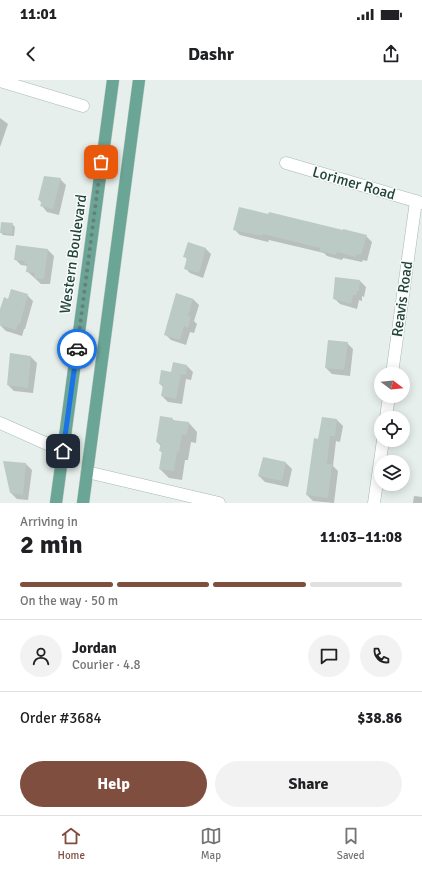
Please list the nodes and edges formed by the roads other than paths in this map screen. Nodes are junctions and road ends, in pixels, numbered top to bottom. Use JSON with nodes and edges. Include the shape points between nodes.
{"nodes":[{"id":1,"x":113,"y":80,"type":"edge"},
{"id":2,"x":139,"y":80,"type":"edge"},
{"id":3,"x":0,"y":81,"type":"edge"},
{"id":4,"x":83,"y":106,"type":"dead end"},
{"id":5,"x":286,"y":164,"type":"dead end"},
{"id":6,"x":419,"y":202,"type":"edge"},
{"id":7,"x":393,"y":367,"type":"edge"},
{"id":8,"x":0,"y":423,"type":"edge"},
{"id":9,"x":382,"y":447,"type":"edge"},
{"id":10,"x":63,"y":451,"type":"junction"},
{"id":11,"x":86,"y":472,"type":"junction"},
{"id":12,"x":56,"y":503,"type":"edge"},
{"id":13,"x":83,"y":503,"type":"edge"},
{"id":14,"x":219,"y":503,"type":"edge"},
{"id":15,"x":374,"y":503,"type":"edge"}],
"edges":[{"from":1,"to":10,"type":"main road","name":"Western Boulevard"},
{"from":2,"to":11,"type":"main road"},
{"from":3,"to":4,"type":"street"},
{"from":5,"to":6,"type":"street","name":"Lorimer Road"},
{"from":6,"to":7,"type":"street","name":"Reavis Road"},
{"from":8,"to":10,"type":"street"},
{"from":9,"to":15,"type":"street"},
{"from":10,"to":12,"type":"main road","name":"Western Boulevard"},
{"from":11,"to":13,"type":"main road"},
{"from":11,"to":14,"type":"street"}]}
